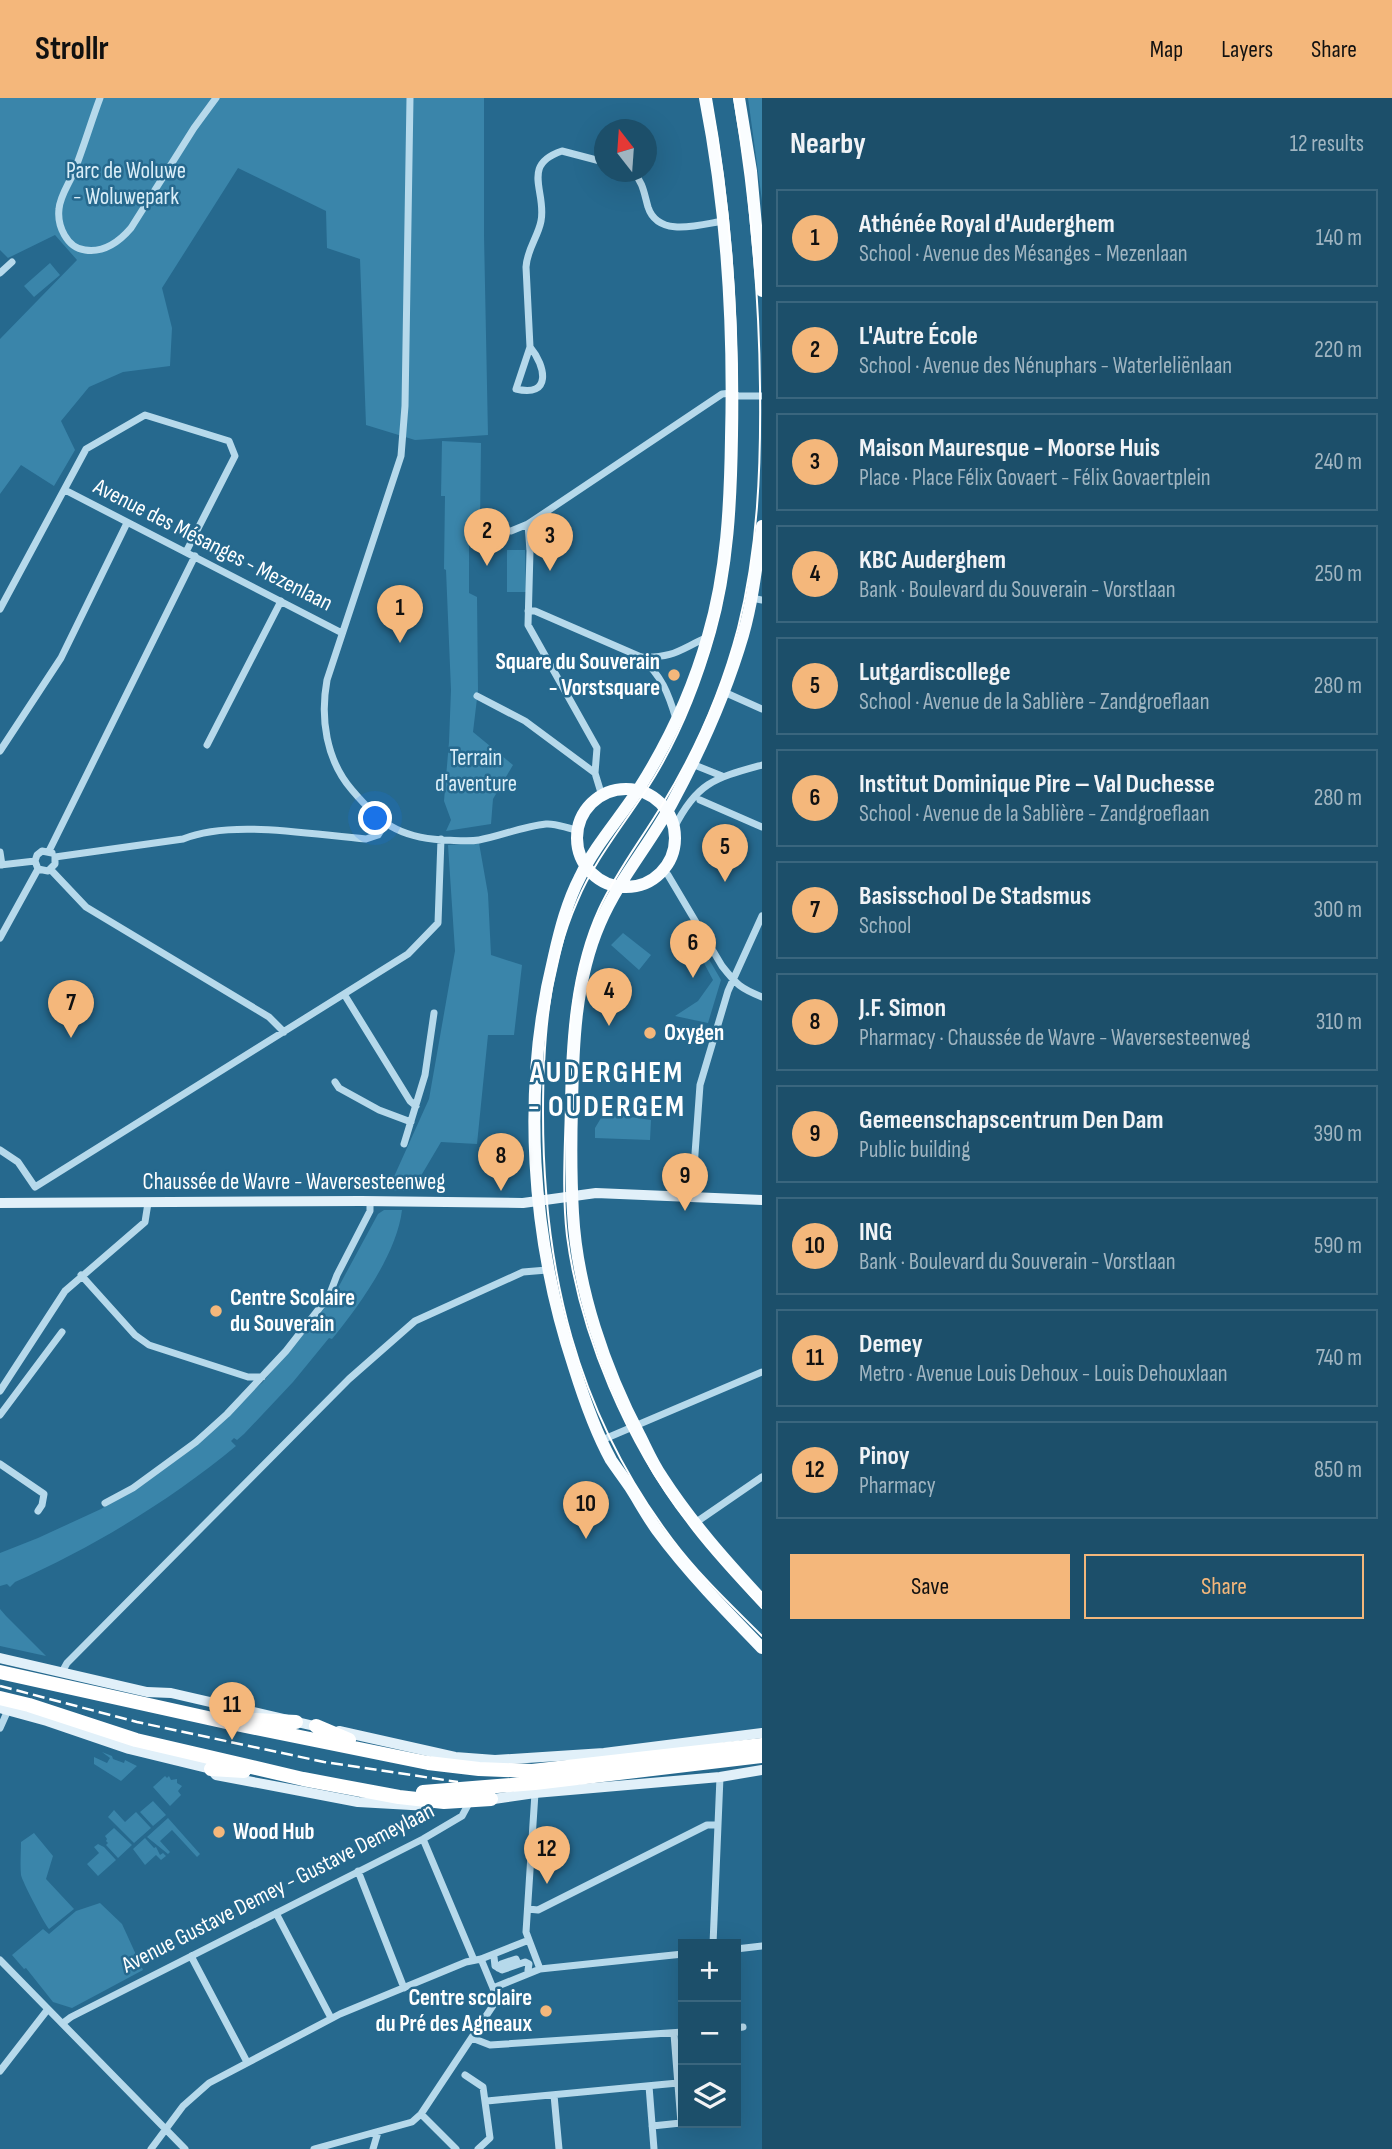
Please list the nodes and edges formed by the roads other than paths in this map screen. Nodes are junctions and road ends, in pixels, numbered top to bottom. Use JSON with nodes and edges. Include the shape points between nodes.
{"nodes":[{"id":1,"x":100,"y":98,"type":"edge"},
{"id":2,"x":216,"y":98,"type":"edge"},
{"id":3,"x":410,"y":98,"type":"edge"},
{"id":4,"x":705,"y":98,"type":"edge"},
{"id":5,"x":739,"y":98,"type":"edge"},
{"id":6,"x":594,"y":159,"type":"edge"},
{"id":7,"x":641,"y":182,"type":"edge"},
{"id":8,"x":723,"y":221,"type":"junction"},
{"id":9,"x":12,"y":262,"type":"dead end"},
{"id":10,"x":0,"y":273,"type":"edge"},
{"id":11,"x":762,"y":291,"type":"edge"},
{"id":12,"x":530,"y":346,"type":"junction"},
{"id":13,"x":732,"y":393,"type":"junction"},
{"id":14,"x":762,"y":396,"type":"edge"},
{"id":15,"x":65,"y":490,"type":"junction"},
{"id":16,"x":127,"y":523,"type":"junction"},
{"id":17,"x":527,"y":524,"type":"junction"},
{"id":18,"x":762,"y":526,"type":"edge"},
{"id":19,"x":491,"y":530,"type":"dead end"},
{"id":20,"x":186,"y":552,"type":"junction"},
{"id":21,"x":195,"y":556,"type":"junction"},
{"id":22,"x":757,"y":599,"type":"edge"},
{"id":23,"x":281,"y":601,"type":"junction"},
{"id":24,"x":0,"y":609,"type":"edge"},
{"id":25,"x":528,"y":611,"type":"junction"},
{"id":26,"x":342,"y":633,"type":"junction"},
{"id":27,"x":708,"y":637,"type":"junction"},
{"id":28,"x":641,"y":657,"type":"junction"},
{"id":29,"x":724,"y":692,"type":"junction"},
{"id":30,"x":477,"y":696,"type":"dead end"},
{"id":31,"x":762,"y":709,"type":"edge"},
{"id":32,"x":677,"y":719,"type":"junction"},
{"id":33,"x":206,"y":745,"type":"dead end"},
{"id":34,"x":0,"y":751,"type":"edge"},
{"id":35,"x":692,"y":764,"type":"junction"},
{"id":36,"x":762,"y":765,"type":"edge"},
{"id":37,"x":595,"y":772,"type":"junction"},
{"id":38,"x":722,"y":776,"type":"junction"},
{"id":39,"x":638,"y":791,"type":"junction"},
{"id":40,"x":602,"y":796,"type":"junction"},
{"id":41,"x":700,"y":800,"type":"dead end"},
{"id":42,"x":667,"y":811,"type":"junction"},
{"id":43,"x":385,"y":824,"type":"junction"},
{"id":44,"x":762,"y":827,"type":"edge"},
{"id":45,"x":674,"y":828,"type":"junction"},
{"id":46,"x":578,"y":830,"type":"junction"},
{"id":47,"x":441,"y":839,"type":"junction"},
{"id":48,"x":0,"y":852,"type":"edge"},
{"id":49,"x":52,"y":854,"type":"junction"},
{"id":50,"x":1,"y":865,"type":"edge"},
{"id":51,"x":36,"y":865,"type":"junction"},
{"id":52,"x":586,"y":867,"type":"junction"},
{"id":53,"x":51,"y":870,"type":"junction"},
{"id":54,"x":663,"y":870,"type":"junction"},
{"id":55,"x":618,"y":887,"type":"junction"},
{"id":56,"x":762,"y":916,"type":"edge"},
{"id":57,"x":0,"y":938,"type":"edge"},
{"id":58,"x":733,"y":980,"type":"junction"},
{"id":59,"x":344,"y":994,"type":"junction"},
{"id":60,"x":762,"y":997,"type":"edge"},
{"id":61,"x":434,"y":1013,"type":"dead end"},
{"id":62,"x":284,"y":1032,"type":"junction"},
{"id":63,"x":335,"y":1082,"type":"dead end"},
{"id":64,"x":416,"y":1106,"type":"junction"},
{"id":65,"x":411,"y":1122,"type":"junction"},
{"id":66,"x":404,"y":1144,"type":"dead end"},
{"id":67,"x":0,"y":1150,"type":"edge"},
{"id":68,"x":35,"y":1187,"type":"junction"},
{"id":69,"x":762,"y":1193,"type":"edge"},
{"id":70,"x":573,"y":1195,"type":"junction"},
{"id":71,"x":692,"y":1195,"type":"junction"},
{"id":72,"x":712,"y":1197,"type":"junction"},
{"id":73,"x":762,"y":1200,"type":"edge"},
{"id":74,"x":538,"y":1201,"type":"junction"},
{"id":75,"x":0,"y":1203,"type":"edge"},
{"id":76,"x":36,"y":1203,"type":"junction"},
{"id":77,"x":148,"y":1203,"type":"junction"},
{"id":78,"x":370,"y":1203,"type":"junction"},
{"id":79,"x":547,"y":1270,"type":"junction"},
{"id":80,"x":81,"y":1275,"type":"junction"},
{"id":81,"x":62,"y":1332,"type":"dead end"},
{"id":82,"x":762,"y":1372,"type":"edge"},
{"id":83,"x":262,"y":1377,"type":"junction"},
{"id":84,"x":0,"y":1391,"type":"edge"},
{"id":85,"x":0,"y":1415,"type":"edge"},
{"id":86,"x":634,"y":1425,"type":"junction"},
{"id":87,"x":602,"y":1440,"type":"junction"},
{"id":88,"x":0,"y":1464,"type":"edge"},
{"id":89,"x":762,"y":1477,"type":"edge"},
{"id":90,"x":105,"y":1503,"type":"dead end"},
{"id":91,"x":38,"y":1511,"type":"dead end"},
{"id":92,"x":695,"y":1523,"type":"junction"},
{"id":93,"x":762,"y":1600,"type":"edge"},
{"id":94,"x":762,"y":1647,"type":"edge"},
{"id":95,"x":0,"y":1658,"type":"edge"},
{"id":96,"x":0,"y":1672,"type":"edge"},
{"id":97,"x":62,"y":1672,"type":"junction"},
{"id":98,"x":148,"y":1704,"type":"junction"},
{"id":99,"x":3,"y":1705,"type":"edge"},
{"id":100,"x":296,"y":1722,"type":"junction"},
{"id":101,"x":316,"y":1726,"type":"junction"},
{"id":102,"x":0,"y":1728,"type":"edge"},
{"id":103,"x":762,"y":1733,"type":"edge"},
{"id":104,"x":762,"y":1745,"type":"edge"},
{"id":105,"x":372,"y":1751,"type":"junction"},
{"id":106,"x":762,"y":1756,"type":"edge"},
{"id":107,"x":211,"y":1769,"type":"junction"},
{"id":108,"x":607,"y":1770,"type":"junction"},
{"id":109,"x":762,"y":1770,"type":"edge"},
{"id":110,"x":720,"y":1777,"type":"junction"},
{"id":111,"x":303,"y":1779,"type":"junction"},
{"id":112,"x":362,"y":1790,"type":"junction"},
{"id":113,"x":535,"y":1793,"type":"junction"},
{"id":114,"x":491,"y":1799,"type":"junction"},
{"id":115,"x":469,"y":1803,"type":"junction"},
{"id":116,"x":718,"y":1825,"type":"junction"},
{"id":117,"x":423,"y":1839,"type":"junction"},
{"id":118,"x":358,"y":1871,"type":"junction"},
{"id":119,"x":528,"y":1909,"type":"junction"},
{"id":120,"x":276,"y":1913,"type":"junction"},
{"id":121,"x":713,"y":1939,"type":"edge"},
{"id":122,"x":529,"y":1940,"type":"junction"},
{"id":123,"x":762,"y":1946,"type":"edge"},
{"id":124,"x":741,"y":1948,"type":"edge"},
{"id":125,"x":678,"y":1955,"type":"edge"},
{"id":126,"x":191,"y":1956,"type":"junction"},
{"id":127,"x":494,"y":1957,"type":"dead end"},
{"id":128,"x":477,"y":1959,"type":"junction"},
{"id":129,"x":0,"y":1960,"type":"edge"},
{"id":130,"x":540,"y":1969,"type":"junction"},
{"id":131,"x":528,"y":1970,"type":"dead end"},
{"id":132,"x":404,"y":1988,"type":"junction"},
{"id":133,"x":493,"y":1988,"type":"junction"},
{"id":134,"x":48,"y":2009,"type":"junction"},
{"id":135,"x":331,"y":2018,"type":"junction"},
{"id":136,"x":62,"y":2023,"type":"junction"},
{"id":137,"x":678,"y":2033,"type":"edge"},
{"id":138,"x":674,"y":2034,"type":"junction"},
{"id":139,"x":472,"y":2038,"type":"junction"},
{"id":140,"x":247,"y":2062,"type":"junction"},
{"id":141,"x":0,"y":2071,"type":"edge"},
{"id":142,"x":459,"y":2071,"type":"junction"},
{"id":143,"x":678,"y":2083,"type":"joint"},
{"id":144,"x":649,"y":2086,"type":"junction"},
{"id":145,"x":554,"y":2095,"type":"junction"},
{"id":146,"x":486,"y":2101,"type":"junction"},
{"id":147,"x":421,"y":2114,"type":"junction"},
{"id":148,"x":678,"y":2123,"type":"edge"},
{"id":149,"x":652,"y":2126,"type":"junction"},
{"id":150,"x":166,"y":2129,"type":"junction"},
{"id":151,"x":378,"y":2132,"type":"junction"},
{"id":152,"x":447,"y":2140,"type":"junction"},
{"id":153,"x":151,"y":2149,"type":"edge"},
{"id":154,"x":185,"y":2149,"type":"edge"},
{"id":155,"x":314,"y":2149,"type":"edge"},
{"id":156,"x":373,"y":2149,"type":"edge"},
{"id":157,"x":443,"y":2149,"type":"edge"},
{"id":158,"x":456,"y":2149,"type":"edge"},
{"id":159,"x":478,"y":2149,"type":"edge"},
{"id":160,"x":559,"y":2149,"type":"edge"},
{"id":161,"x":654,"y":2149,"type":"edge"}],
"edges":[{"from":1,"to":2,"type":"street","via":[[59,209],[59,222],[70,243],[92,251],[121,241]]},
{"from":3,"to":26,"type":"street","via":[[401,456]]},
{"from":4,"to":8,"type":"main road"},
{"from":5,"to":11,"type":"main road"},
{"from":6,"to":12,"type":"street","via":[[562,151],[544,161],[538,171],[542,218],[526,254]]},
{"from":7,"to":8,"type":"street","via":[[656,221],[674,227]]},
{"from":8,"to":13,"type":"main road"},
{"from":9,"to":10,"type":"street"},
{"from":12,"to":12,"type":"street","via":[[516,389],[525,392],[542,381],[544,369]]},
{"from":13,"to":14,"type":"street"},
{"from":13,"to":17,"type":"street","via":[[713,399]]},
{"from":13,"to":27,"type":"main road","via":[[726,551]]},
{"from":15,"to":16,"type":"street","name":"Avenue des Mésanges - Mezenlaan"},
{"from":15,"to":20,"type":"street","via":[[86,449],[145,415],[229,441],[234,456]]},
{"from":15,"to":24,"type":"street"},
{"from":16,"to":20,"type":"street","name":"Avenue des Mésanges - Mezenlaan"},
{"from":16,"to":34,"type":"street","via":[[61,658]]},
{"from":17,"to":19,"type":"street","via":[[511,531]]},
{"from":17,"to":25,"type":"street"},
{"from":18,"to":22,"type":"main road"},
{"from":20,"to":21,"type":"street","name":"Avenue des Mésanges - Mezenlaan"},
{"from":21,"to":23,"type":"street","name":"Avenue des Mésanges - Mezenlaan"},
{"from":21,"to":49,"type":"street"},
{"from":22,"to":29,"type":"main road"},
{"from":23,"to":26,"type":"street","name":"Avenue des Mésanges - Mezenlaan"},
{"from":23,"to":33,"type":"street"},
{"from":25,"to":28,"type":"street"},
{"from":25,"to":37,"type":"street","via":[[528,625],[597,748]]},
{"from":26,"to":43,"type":"street","via":[[323,700],[327,739],[343,778]]},
{"from":27,"to":28,"type":"street","via":[[675,655]]},
{"from":27,"to":32,"type":"main road"},
{"from":28,"to":32,"type":"street","via":[[665,684]]},
{"from":29,"to":31,"type":"street"},
{"from":29,"to":35,"type":"main road"},
{"from":30,"to":37,"type":"street","via":[[525,721]]},
{"from":32,"to":39,"type":"main road"},
{"from":35,"to":38,"type":"street"},
{"from":35,"to":42,"type":"main road"},
{"from":36,"to":38,"type":"street"},
{"from":37,"to":40,"type":"street"},
{"from":38,"to":45,"type":"street","via":[[691,798]]},
{"from":39,"to":40,"type":"main road","via":[[625,789]]},
{"from":39,"to":42,"type":"main road"},
{"from":39,"to":52,"type":"main road"},
{"from":40,"to":46,"type":"main road","via":[[586,810]]},
{"from":41,"to":44,"type":"street"},
{"from":42,"to":45,"type":"main road"},
{"from":42,"to":55,"type":"main road"},
{"from":43,"to":47,"type":"street","via":[[417,838]]},
{"from":43,"to":49,"type":"street","via":[[378,835],[366,839],[239,830]]},
{"from":45,"to":54,"type":"main road","via":[[674,850]]},
{"from":46,"to":47,"type":"street","via":[[545,824],[477,841]]},
{"from":46,"to":52,"type":"main road","via":[[577,843]]},
{"from":47,"to":59,"type":"street","via":[[438,923],[408,954]]},
{"from":48,"to":50,"type":"street"},
{"from":49,"to":51,"type":"street","via":[[39,853]]},
{"from":49,"to":53,"type":"street","via":[[55,864]]},
{"from":50,"to":51,"type":"street"},
{"from":51,"to":53,"type":"street","via":[[44,872]]},
{"from":51,"to":57,"type":"street"},
{"from":52,"to":55,"type":"main road"},
{"from":52,"to":74,"type":"main road","via":[[567,911],[545,990],[537,1056]]},
{"from":53,"to":62,"type":"street","via":[[86,907],[269,1017]]},
{"from":54,"to":55,"type":"main road","via":[[642,884]]},
{"from":54,"to":58,"type":"street"},
{"from":55,"to":70,"type":"main road","via":[[594,939],[580,998],[572,1063]]},
{"from":56,"to":58,"type":"street"},
{"from":58,"to":60,"type":"street"},
{"from":58,"to":71,"type":"street","via":[[701,1085]]},
{"from":59,"to":62,"type":"street"},
{"from":59,"to":64,"type":"street"},
{"from":61,"to":64,"type":"street"},
{"from":62,"to":68,"type":"street"},
{"from":63,"to":65,"type":"street","via":[[379,1110]]},
{"from":64,"to":65,"type":"street"},
{"from":65,"to":66,"type":"street"},
{"from":67,"to":68,"type":"street","via":[[18,1162]]},
{"from":68,"to":76,"type":"street"},
{"from":69,"to":72,"type":"main road","name":"Chaussée de Wavre - Waversesteenweg"},
{"from":70,"to":71,"type":"main road","name":"Chaussée de Wavre - Waversesteenweg"},
{"from":70,"to":74,"type":"main road","name":"Chaussée de Wavre - Waversesteenweg"},
{"from":70,"to":86,"type":"main road","via":[[591,1311],[612,1377]]},
{"from":71,"to":72,"type":"main road","name":"Chaussée de Wavre - Waversesteenweg"},
{"from":72,"to":73,"type":"main road","name":"Chaussée de Wavre - Waversesteenweg"},
{"from":74,"to":78,"type":"main road","name":"Chaussée de Wavre - Waversesteenweg"},
{"from":74,"to":79,"type":"main road"},
{"from":75,"to":76,"type":"main road","name":"Chaussée de Wavre - Waversesteenweg"},
{"from":76,"to":77,"type":"main road","name":"Chaussée de Wavre - Waversesteenweg"},
{"from":77,"to":78,"type":"main road","name":"Chaussée de Wavre - Waversesteenweg"},
{"from":77,"to":80,"type":"street","via":[[145,1222]]},
{"from":78,"to":83,"type":"street","via":[[329,1296]]},
{"from":79,"to":87,"type":"main road","via":[[566,1343]]},
{"from":79,"to":97,"type":"street","via":[[523,1272],[415,1321],[349,1379]]},
{"from":80,"to":83,"type":"street","via":[[149,1345],[248,1377]]},
{"from":80,"to":84,"type":"street","via":[[65,1291]]},
{"from":81,"to":85,"type":"street"},
{"from":82,"to":86,"type":"street"},
{"from":83,"to":90,"type":"street","via":[[196,1442]]},
{"from":86,"to":87,"type":"street"},
{"from":86,"to":92,"type":"main road","via":[[660,1475]]},
{"from":87,"to":94,"type":"main road","via":[[654,1527]]},
{"from":88,"to":91,"type":"street","via":[[44,1494]]},
{"from":89,"to":92,"type":"street"},
{"from":92,"to":93,"type":"main road"},
{"from":95,"to":97,"type":"main road"},
{"from":96,"to":98,"type":"highway"},
{"from":97,"to":100,"type":"main road"},
{"from":98,"to":100,"type":"highway","via":[[171,1703],[262,1721]]},
{"from":98,"to":105,"type":"highway"},
{"from":99,"to":102,"type":"street"},
{"from":99,"to":107,"type":"main road","via":[[129,1749]]},
{"from":99,"to":111,"type":"highway","via":[[58,1714],[136,1740]]},
{"from":100,"to":101,"type":"main road"},
{"from":101,"to":103,"type":"main road","via":[[455,1757],[495,1760],[551,1758]]},
{"from":101,"to":105,"type":"highway"},
{"from":104,"to":108,"type":"highway"},
{"from":105,"to":108,"type":"highway","via":[[499,1771]]},
{"from":106,"to":108,"type":"highway"},
{"from":107,"to":111,"type":"highway"},
{"from":107,"to":115,"type":"main road","via":[[216,1775],[358,1802],[405,1806]]},
{"from":108,"to":112,"type":"highway","via":[[431,1792]]},
{"from":109,"to":110,"type":"main road"},
{"from":110,"to":113,"type":"main road"},
{"from":110,"to":116,"type":"street"},
{"from":111,"to":112,"type":"highway"},
{"from":112,"to":114,"type":"highway","via":[[444,1802]]},
{"from":113,"to":114,"type":"main road"},
{"from":113,"to":119,"type":"street"},
{"from":114,"to":115,"type":"main road"},
{"from":115,"to":117,"type":"street","name":"Avenue Gustave Demey - Gustave Demeylaan","via":[[457,1820]]},
{"from":116,"to":119,"type":"street","via":[[707,1825],[538,1910]]},
{"from":116,"to":121,"type":"street"},
{"from":117,"to":118,"type":"street","name":"Avenue Gustave Demey - Gustave Demeylaan"},
{"from":117,"to":128,"type":"street"},
{"from":118,"to":120,"type":"street","name":"Avenue Gustave Demey - Gustave Demeylaan"},
{"from":118,"to":132,"type":"street"},
{"from":119,"to":122,"type":"street"},
{"from":120,"to":126,"type":"street","name":"Avenue Gustave Demey - Gustave Demeylaan"},
{"from":120,"to":135,"type":"street"},
{"from":122,"to":128,"type":"street"},
{"from":122,"to":130,"type":"street"},
{"from":123,"to":124,"type":"street"},
{"from":125,"to":130,"type":"street"},
{"from":126,"to":136,"type":"street","name":"Avenue Gustave Demey - Gustave Demeylaan"},
{"from":126,"to":140,"type":"street"},
{"from":127,"to":131,"type":"street","via":[[498,1968],[516,1959],[519,1964],[529,1964]]},
{"from":128,"to":132,"type":"street"},
{"from":128,"to":133,"type":"street"},
{"from":129,"to":134,"type":"street"},
{"from":130,"to":133,"type":"street"},
{"from":132,"to":135,"type":"street"},
{"from":133,"to":139,"type":"street","via":[[494,2004]]},
{"from":134,"to":136,"type":"street"},
{"from":134,"to":141,"type":"street"},
{"from":135,"to":140,"type":"street"},
{"from":136,"to":150,"type":"street"},
{"from":137,"to":138,"type":"street"},
{"from":138,"to":139,"type":"street","via":[[490,2045]]},
{"from":138,"to":143,"type":"street"},
{"from":139,"to":142,"type":"street"},
{"from":140,"to":150,"type":"street","via":[[209,2083]]},
{"from":142,"to":146,"type":"street","via":[[483,2087]]},
{"from":142,"to":147,"type":"street"},
{"from":143,"to":144,"type":"street"},
{"from":144,"to":145,"type":"street"},
{"from":144,"to":149,"type":"street"},
{"from":145,"to":146,"type":"street"},
{"from":145,"to":160,"type":"street"},
{"from":146,"to":159,"type":"street","via":[[490,2138]]},
{"from":147,"to":151,"type":"street","via":[[412,2122]]},
{"from":147,"to":152,"type":"street"},
{"from":148,"to":149,"type":"street"},
{"from":149,"to":161,"type":"street"},
{"from":150,"to":153,"type":"street"},
{"from":150,"to":154,"type":"street"},
{"from":151,"to":155,"type":"street"},
{"from":151,"to":156,"type":"street"},
{"from":152,"to":157,"type":"street"},
{"from":152,"to":158,"type":"street"}]}
